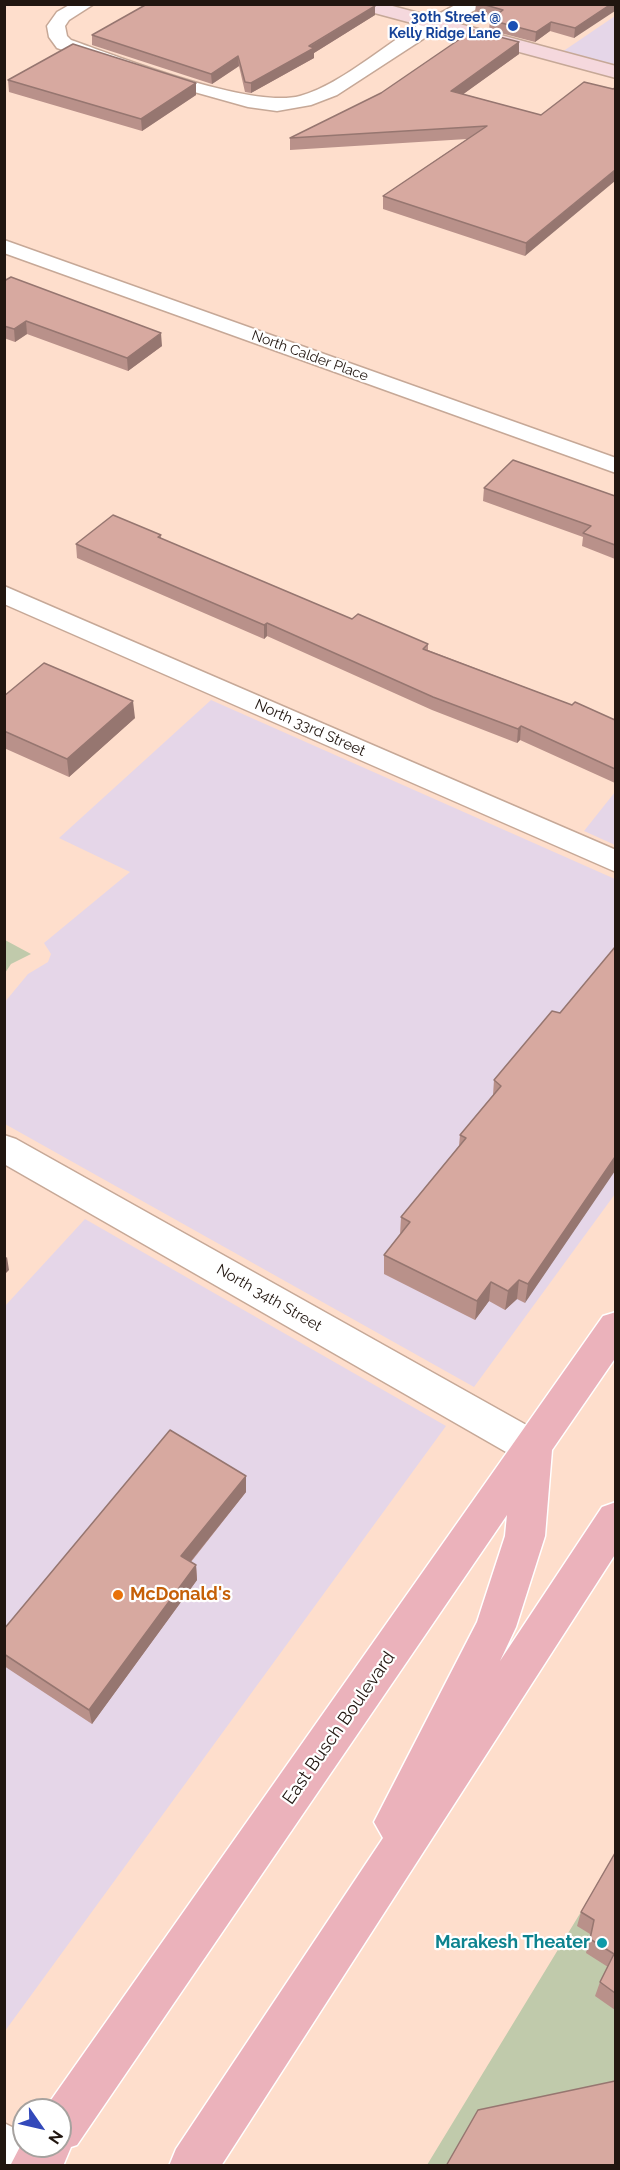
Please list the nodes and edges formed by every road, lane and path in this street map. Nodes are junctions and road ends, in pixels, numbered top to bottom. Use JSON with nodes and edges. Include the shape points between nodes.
{"nodes":[{"id":1,"x":85,"y":4,"type":"edge"},
{"id":2,"x":362,"y":4,"type":"edge"},
{"id":3,"x":474,"y":4,"type":"edge"},
{"id":4,"x":433,"y":24,"type":"junction"},
{"id":5,"x":615,"y":72,"type":"edge"},
{"id":6,"x":4,"y":246,"type":"edge"},
{"id":7,"x":615,"y":466,"type":"edge"},
{"id":8,"x":4,"y":594,"type":"edge"},
{"id":9,"x":615,"y":862,"type":"edge"},
{"id":10,"x":4,"y":1148,"type":"edge"},
{"id":11,"x":615,"y":1327,"type":"edge"},
{"id":12,"x":533,"y":1448,"type":"junction"},
{"id":13,"x":615,"y":1519,"type":"edge"},
{"id":14,"x":314,"y":1981,"type":"junction"},
{"id":15,"x":72,"y":2111,"type":"edge"},
{"id":16,"x":4,"y":2147,"type":"edge"},
{"id":17,"x":28,"y":2166,"type":"edge"},
{"id":18,"x":194,"y":2166,"type":"edge"}],
"edges":[{"from":1,"to":4,"type":"street","via":[[63,16],[56,26],[64,44],[165,78],[277,105],[304,101],[330,91]]},
{"from":2,"to":4,"type":"street"},
{"from":3,"to":4,"type":"street"},
{"from":4,"to":5,"type":"street"},
{"from":6,"to":7,"type":"street","name":"North Calder Place"},
{"from":8,"to":9,"type":"street","name":"North 33rd Street"},
{"from":10,"to":12,"type":"street","name":"North 34th Street"},
{"from":11,"to":12,"type":"main road","name":"East Busch Boulevard"},
{"from":12,"to":14,"type":"main road","via":[[525,1536],[495,1627]]},
{"from":12,"to":15,"type":"main road","name":"East Busch Boulevard"},
{"from":13,"to":14,"type":"main road"},
{"from":14,"to":18,"type":"main road"},
{"from":16,"to":17,"type":"street"}]}
